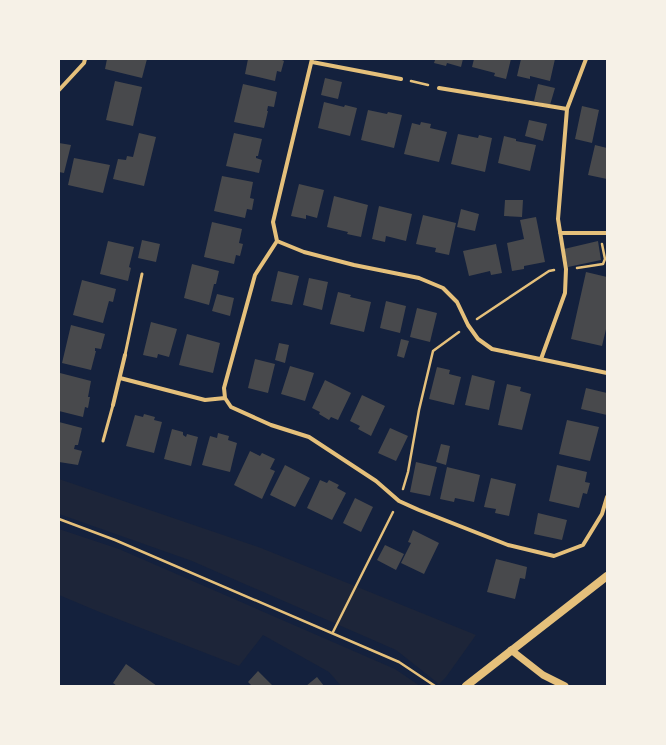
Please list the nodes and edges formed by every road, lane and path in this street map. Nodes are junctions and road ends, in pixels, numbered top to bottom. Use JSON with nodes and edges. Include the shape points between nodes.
{"nodes":[{"id":1,"x":85,"y":59,"type":"edge"},
{"id":2,"x":586,"y":59,"type":"edge"},
{"id":3,"x":312,"y":61,"type":"edge"},
{"id":4,"x":401,"y":79,"type":"joint"},
{"id":5,"x":439,"y":88,"type":"joint"},
{"id":6,"x":59,"y":90,"type":"edge"},
{"id":7,"x":567,"y":109,"type":"junction"},
{"id":8,"x":598,"y":232,"type":"junction"},
{"id":9,"x":560,"y":233,"type":"junction"},
{"id":10,"x":607,"y":233,"type":"edge"},
{"id":11,"x":277,"y":241,"type":"junction"},
{"id":12,"x":566,"y":269,"type":"junction"},
{"id":13,"x":142,"y":274,"type":"dead end"},
{"id":14,"x":468,"y":325,"type":"junction"},
{"id":15,"x":125,"y":355,"type":"joint"},
{"id":16,"x":541,"y":359,"type":"junction"},
{"id":17,"x":607,"y":374,"type":"edge"},
{"id":18,"x":120,"y":378,"type":"junction"},
{"id":19,"x":224,"y":398,"type":"junction"},
{"id":20,"x":113,"y":405,"type":"joint"},
{"id":21,"x":103,"y":441,"type":"dead end"},
{"id":22,"x":607,"y":497,"type":"edge"},
{"id":23,"x":399,"y":501,"type":"junction"},
{"id":24,"x":59,"y":519,"type":"edge"},
{"id":25,"x":607,"y":576,"type":"edge"},
{"id":26,"x":333,"y":632,"type":"junction"},
{"id":27,"x":511,"y":650,"type":"junction"},
{"id":28,"x":435,"y":686,"type":"edge"},
{"id":29,"x":466,"y":686,"type":"edge"},
{"id":30,"x":565,"y":686,"type":"edge"}],
"edges":[{"from":1,"to":6,"type":"street"},
{"from":2,"to":7,"type":"street"},
{"from":3,"to":4,"type":"street"},
{"from":3,"to":11,"type":"street","via":[[273,222]]},
{"from":4,"to":5,"type":"path"},
{"from":5,"to":7,"type":"street"},
{"from":7,"to":9,"type":"street","via":[[558,219]]},
{"from":8,"to":9,"type":"street"},
{"from":8,"to":10,"type":"street"},
{"from":8,"to":12,"type":"path","via":[[605,259],[603,264]]},
{"from":9,"to":12,"type":"street"},
{"from":11,"to":14,"type":"street","via":[[304,252],[419,278],[443,288],[457,302]]},
{"from":11,"to":19,"type":"street","via":[[255,275],[224,388]]},
{"from":12,"to":14,"type":"path","via":[[549,271]]},
{"from":12,"to":16,"type":"street","via":[[564,292]]},
{"from":13,"to":15,"type":"lane"},
{"from":14,"to":16,"type":"street","via":[[478,339],[492,349]]},
{"from":14,"to":23,"type":"path","via":[[433,351],[408,472]]},
{"from":15,"to":18,"type":"street"},
{"from":16,"to":17,"type":"street"},
{"from":18,"to":19,"type":"street","via":[[205,400]]},
{"from":18,"to":20,"type":"street"},
{"from":19,"to":23,"type":"street","via":[[231,407],[271,425],[308,437],[376,481]]},
{"from":20,"to":21,"type":"lane"},
{"from":22,"to":23,"type":"street","via":[[602,514],[583,545],[554,556],[508,545]]},
{"from":23,"to":26,"type":"path"},
{"from":24,"to":26,"type":"path","via":[[116,540]]},
{"from":25,"to":27,"type":"main road"},
{"from":26,"to":28,"type":"path","via":[[399,662]]},
{"from":27,"to":29,"type":"main road"},
{"from":27,"to":30,"type":"street","via":[[542,675]]}]}
